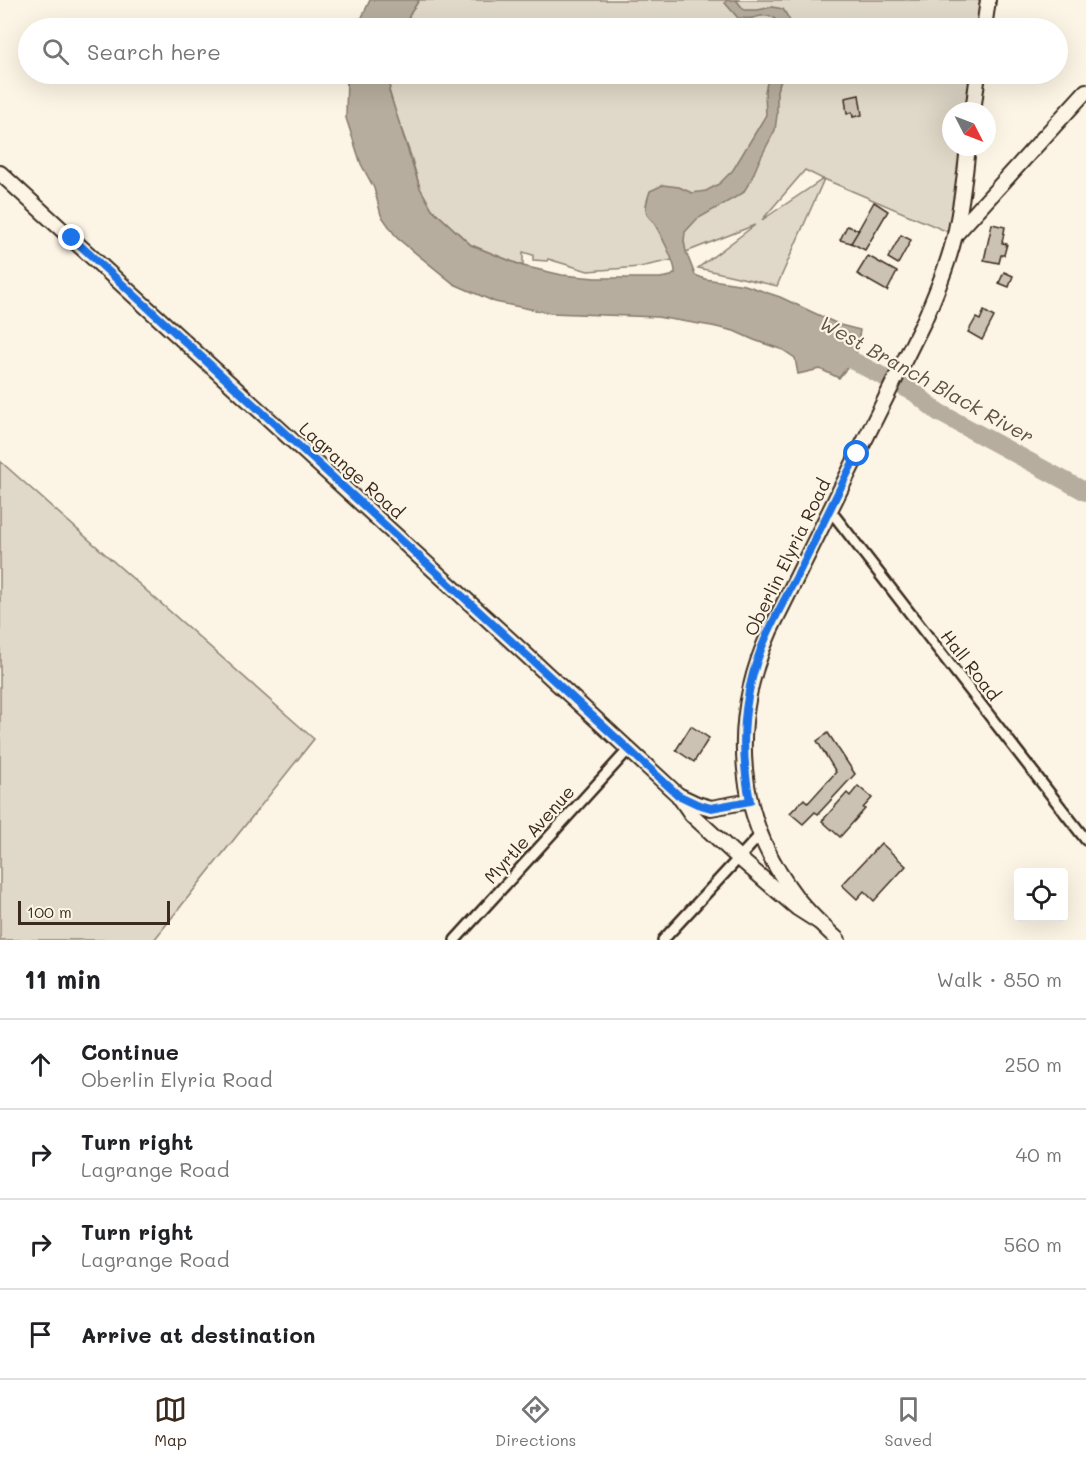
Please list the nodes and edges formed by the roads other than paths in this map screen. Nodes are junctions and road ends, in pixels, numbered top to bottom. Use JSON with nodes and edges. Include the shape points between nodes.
{"nodes":[{"id":1,"x":988,"y":0,"type":"edge"},
{"id":2,"x":985,"y":18,"type":"edge"},
{"id":3,"x":977,"y":84,"type":"edge"},
{"id":4,"x":1086,"y":91,"type":"edge"},
{"id":5,"x":974,"y":102,"type":"edge"},
{"id":6,"x":968,"y":156,"type":"edge"},
{"id":7,"x":0,"y":172,"type":"edge"},
{"id":8,"x":955,"y":235,"type":"junction"},
{"id":9,"x":830,"y":510,"type":"junction"},
{"id":10,"x":628,"y":750,"type":"junction"},
{"id":11,"x":678,"y":795,"type":"junction"},
{"id":12,"x":750,"y":801,"type":"junction"},
{"id":13,"x":761,"y":834,"type":"junction"},
{"id":14,"x":1086,"y":840,"type":"edge"},
{"id":15,"x":739,"y":858,"type":"junction"},
{"id":16,"x":819,"y":922,"type":"junction"},
{"id":17,"x":455,"y":940,"type":"edge"},
{"id":18,"x":663,"y":940,"type":"edge"},
{"id":19,"x":838,"y":940,"type":"edge"}],
"edges":[{"from":1,"to":2,"type":"main road"},
{"from":3,"to":5,"type":"main road"},
{"from":4,"to":8,"type":"main road"},
{"from":6,"to":8,"type":"main road","name":"Oberlin Elyria Road"},
{"from":7,"to":10,"type":"main road","name":"Lagrange Road"},
{"from":8,"to":9,"type":"main road","name":"Oberlin Elyria Road","via":[[937,290]]},
{"from":9,"to":12,"type":"main road","name":"Oberlin Elyria Road","via":[[754,671],[743,736]]},
{"from":9,"to":14,"type":"street","name":"Hall Road"},
{"from":10,"to":11,"type":"main road","name":"Lagrange Road"},
{"from":10,"to":17,"type":"street","name":"Myrtle Avenue"},
{"from":11,"to":12,"type":"main road","name":"Lagrange Road","via":[[711,808]]},
{"from":11,"to":15,"type":"main road","name":"Lagrange Road","via":[[692,815]]},
{"from":12,"to":13,"type":"main road","name":"Oberlin Elyria Road"},
{"from":13,"to":15,"type":"street"},
{"from":13,"to":16,"type":"main road","name":"Oberlin Elyria Road","via":[[785,881]]},
{"from":15,"to":16,"type":"main road","name":"Lagrange Road","via":[[796,908]]},
{"from":15,"to":18,"type":"street"},
{"from":16,"to":19,"type":"main road","name":"Oberlin Elyria Road"}]}
